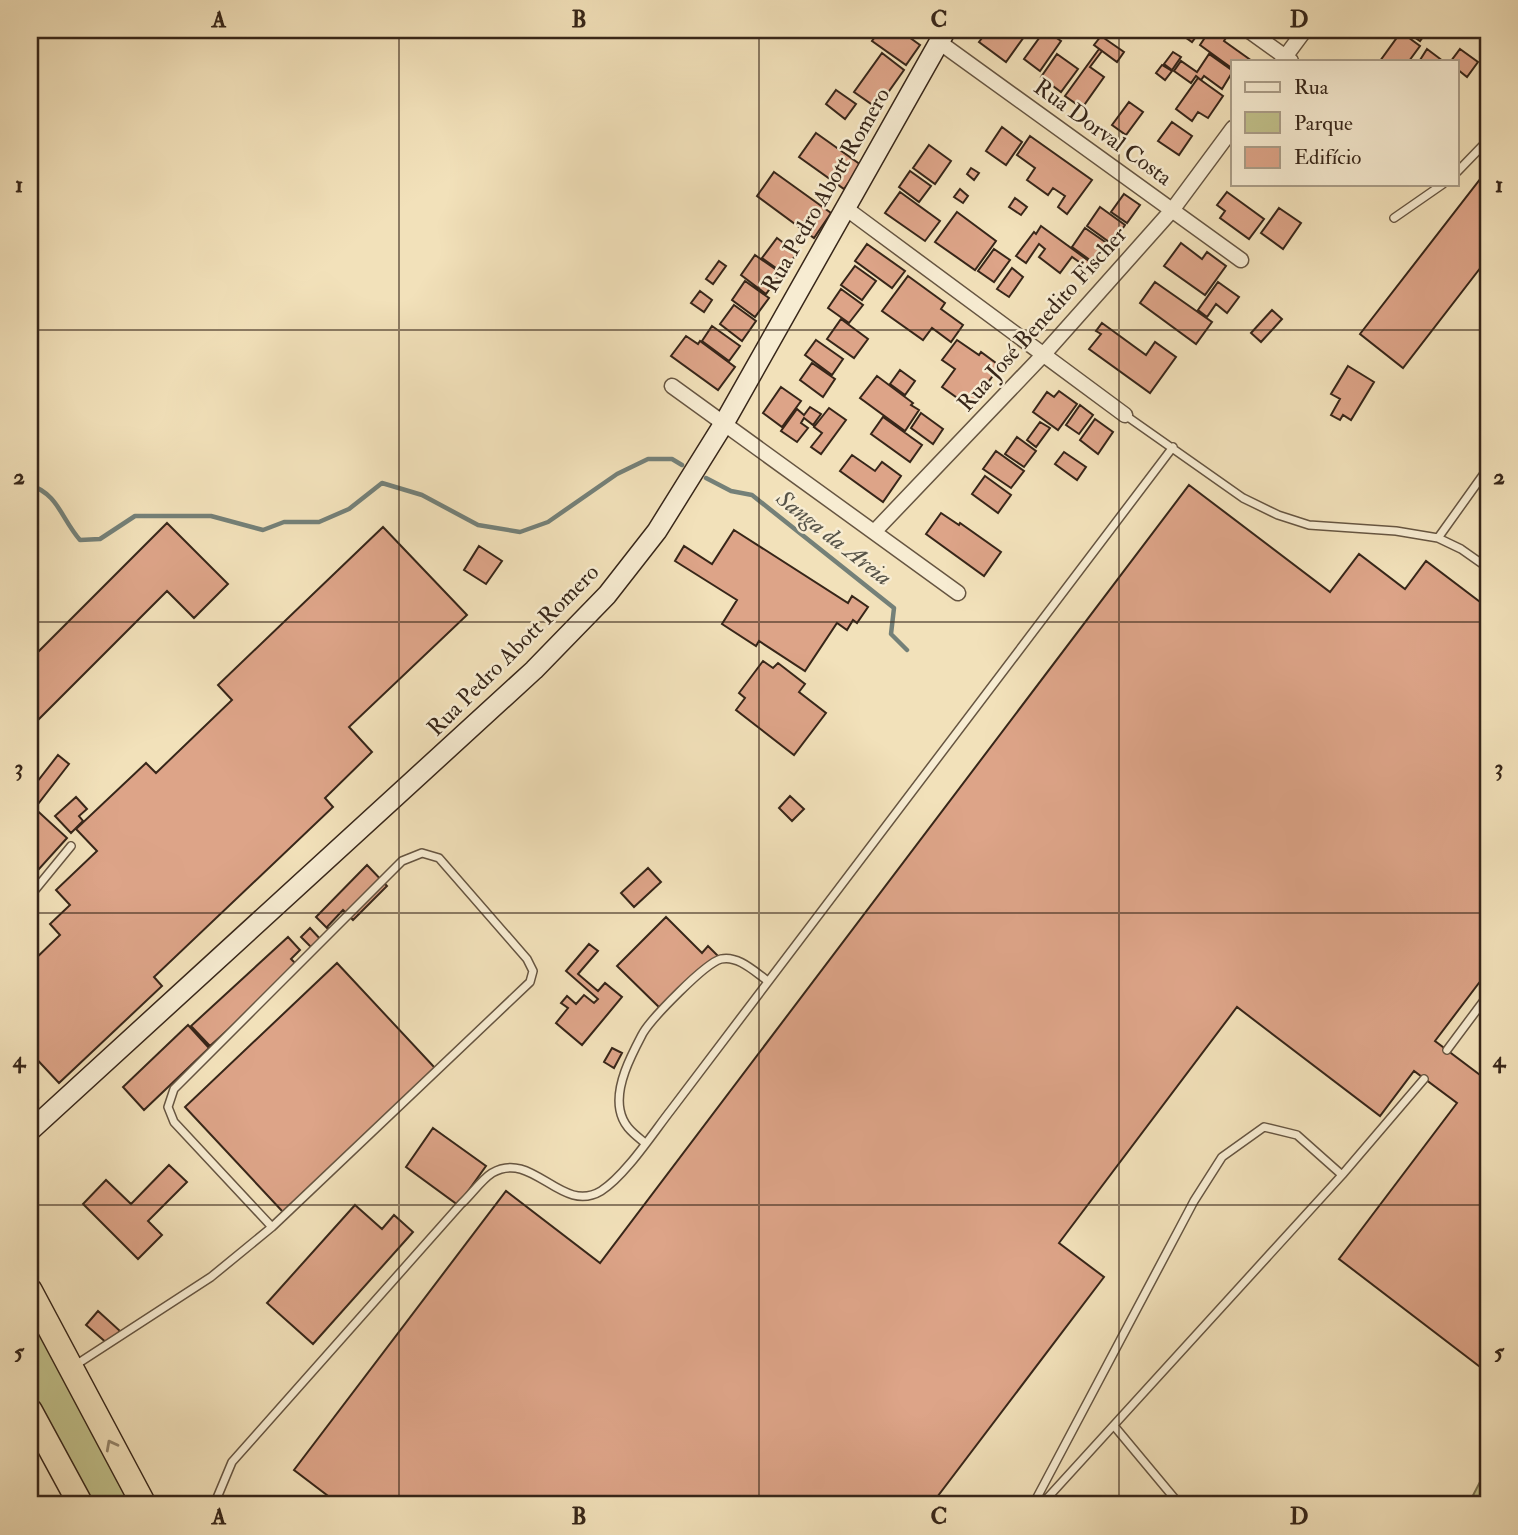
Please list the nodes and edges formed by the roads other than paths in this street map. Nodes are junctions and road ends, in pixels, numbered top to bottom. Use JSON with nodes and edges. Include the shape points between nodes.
{"nodes":[{"id":1,"x":1248,"y":30,"type":"edge"},
{"id":2,"x":1305,"y":30,"type":"edge"},
{"id":3,"x":943,"y":36,"type":"edge"},
{"id":4,"x":1286,"y":60,"type":"edge"},
{"id":5,"x":1231,"y":131,"type":"edge"},
{"id":6,"x":1488,"y":140,"type":"edge"},
{"id":7,"x":1458,"y":171,"type":"edge"},
{"id":8,"x":1440,"y":186,"type":"edge"},
{"id":9,"x":844,"y":207,"type":"junction"},
{"id":10,"x":1172,"y":209,"type":"junction"},
{"id":11,"x":1394,"y":218,"type":"dead end"},
{"id":12,"x":1241,"y":260,"type":"dead end"},
{"id":13,"x":1043,"y":355,"type":"junction"},
{"id":14,"x":672,"y":386,"type":"dead end"},
{"id":15,"x":1125,"y":415,"type":"joint"},
{"id":16,"x":723,"y":425,"type":"junction"},
{"id":17,"x":1173,"y":447,"type":"junction"},
{"id":18,"x":1488,"y":468,"type":"edge"},
{"id":19,"x":874,"y":532,"type":"junction"},
{"id":20,"x":1438,"y":538,"type":"junction"},
{"id":21,"x":1488,"y":568,"type":"edge"},
{"id":22,"x":958,"y":593,"type":"dead end"},
{"id":23,"x":71,"y":846,"type":"dead end"},
{"id":24,"x":30,"y":896,"type":"edge"},
{"id":25,"x":768,"y":981,"type":"junction"},
{"id":26,"x":1488,"y":995,"type":"edge"},
{"id":27,"x":1447,"y":1050,"type":"dead end"},
{"id":28,"x":1424,"y":1079,"type":"dead end"},
{"id":29,"x":30,"y":1131,"type":"edge"},
{"id":30,"x":645,"y":1143,"type":"junction"},
{"id":31,"x":1342,"y":1175,"type":"junction"},
{"id":32,"x":272,"y":1227,"type":"junction"},
{"id":33,"x":30,"y":1291,"type":"edge"},
{"id":34,"x":71,"y":1369,"type":"junction"},
{"id":35,"x":30,"y":1411,"type":"edge"},
{"id":36,"x":1115,"y":1427,"type":"junction"},
{"id":37,"x":30,"y":1441,"type":"edge"},
{"id":38,"x":64,"y":1505,"type":"edge"},
{"id":39,"x":81,"y":1505,"type":"edge"},
{"id":40,"x":144,"y":1505,"type":"edge"},
{"id":41,"x":214,"y":1505,"type":"edge"},
{"id":42,"x":1033,"y":1505,"type":"edge"},
{"id":43,"x":1041,"y":1505,"type":"edge"},
{"id":44,"x":1180,"y":1505,"type":"edge"}],
"edges":[{"from":1,"to":4,"type":"street"},
{"from":2,"to":4,"type":"street"},
{"from":3,"to":9,"type":"street","name":"Rua Pedro Abott Romero"},
{"from":3,"to":10,"type":"street","name":"Rua Dorval Costa"},
{"from":5,"to":10,"type":"street","name":"Rua José Benedito Fischer"},
{"from":6,"to":7,"type":"lane"},
{"from":8,"to":11,"type":"lane"},
{"from":9,"to":13,"type":"street"},
{"from":9,"to":16,"type":"street","name":"Rua Pedro Abott Romero"},
{"from":10,"to":12,"type":"street","name":"Rua Dorval Costa"},
{"from":10,"to":13,"type":"street","name":"Rua José Benedito Fischer"},
{"from":13,"to":15,"type":"street"},
{"from":13,"to":19,"type":"street","name":"Rua José Benedito Fischer"},
{"from":14,"to":16,"type":"street"},
{"from":15,"to":17,"type":"lane"},
{"from":16,"to":19,"type":"street"},
{"from":16,"to":29,"type":"street","name":"Rua Pedro Abott Romero","via":[[657,531],[607,595],[534,670]]},
{"from":17,"to":20,"type":"lane","via":[[1243,498],[1278,516],[1309,525]]},
{"from":17,"to":25,"type":"lane"},
{"from":18,"to":20,"type":"lane"},
{"from":19,"to":22,"type":"street"},
{"from":20,"to":21,"type":"lane"},
{"from":23,"to":24,"type":"lane"},
{"from":25,"to":30,"type":"lane"},
{"from":25,"to":30,"type":"lane","via":[[737,960],[721,959],[703,969],[645,1031],[624,1076],[619,1107],[624,1125]]},
{"from":26,"to":27,"type":"lane"},
{"from":28,"to":31,"type":"lane"},
{"from":30,"to":41,"type":"lane","via":[[600,1192],[579,1198],[532,1172],[512,1167],[492,1173],[232,1462]]},
{"from":31,"to":36,"type":"lane"},
{"from":31,"to":42,"type":"lane","via":[[1297,1135],[1264,1127],[1222,1157],[1194,1201]]},
{"from":32,"to":32,"type":"lane","via":[[530,982],[533,971],[527,959],[439,858],[422,853],[402,861],[174,1089],[168,1107],[174,1122]]},
{"from":32,"to":34,"type":"lane","via":[[211,1277]]},
{"from":33,"to":34,"type":"highway"},
{"from":40,"to":34,"type":"highway","one_way":true},
{"from":35,"to":39,"type":"highway"},
{"from":36,"to":43,"type":"lane"},
{"from":36,"to":44,"type":"lane"},
{"from":37,"to":38,"type":"highway"}]}
